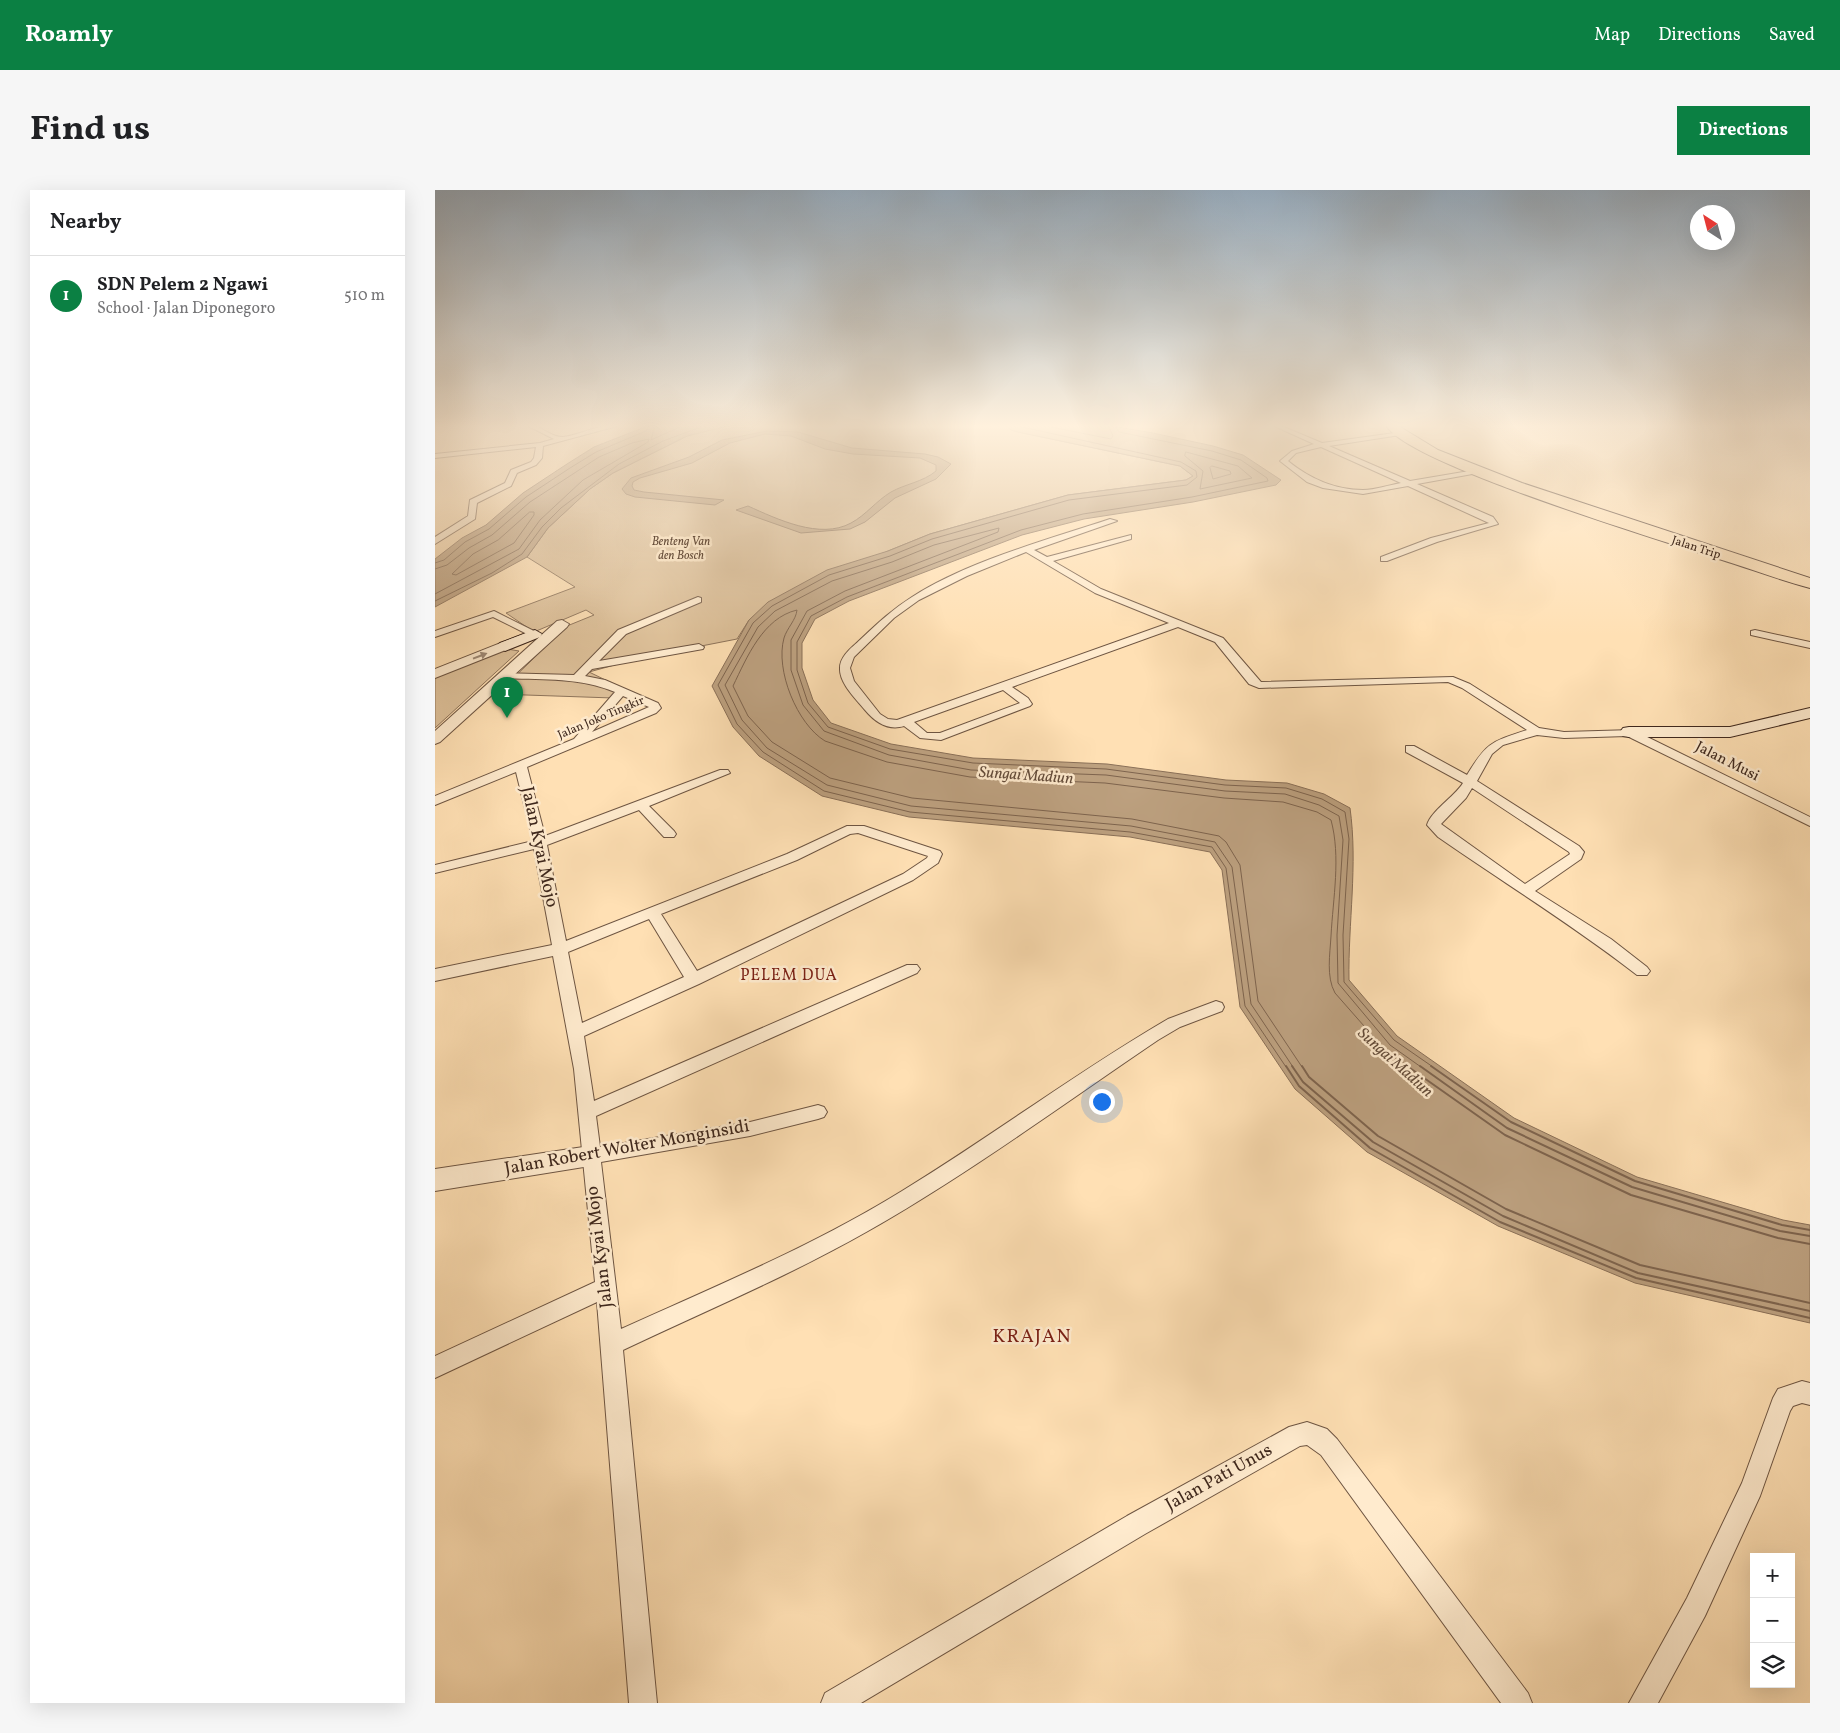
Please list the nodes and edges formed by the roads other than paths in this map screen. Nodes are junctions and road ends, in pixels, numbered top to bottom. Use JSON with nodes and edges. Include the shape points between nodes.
{"nodes":[{"id":1,"x":485,"y":496,"type":"edge"},
{"id":2,"x":1435,"y":496,"type":"edge"},
{"id":3,"x":1545,"y":496,"type":"edge"},
{"id":4,"x":1113,"y":521,"type":"dead end"},
{"id":5,"x":1128,"y":537,"type":"dead end"},
{"id":6,"x":435,"y":541,"type":"edge"},
{"id":7,"x":1027,"y":549,"type":"junction"},
{"id":8,"x":1384,"y":559,"type":"dead end"},
{"id":9,"x":1047,"y":560,"type":"junction"},
{"id":10,"x":1810,"y":582,"type":"edge"},
{"id":11,"x":698,"y":600,"type":"dead end"},
{"id":12,"x":1177,"y":624,"type":"junction"},
{"id":13,"x":1755,"y":633,"type":"dead end"},
{"id":14,"x":435,"y":634,"type":"edge"},
{"id":15,"x":535,"y":634,"type":"junction"},
{"id":16,"x":1810,"y":645,"type":"edge"},
{"id":17,"x":505,"y":646,"type":"junction"},
{"id":18,"x":699,"y":647,"type":"dead end"},
{"id":19,"x":529,"y":652,"type":"junction"},
{"id":20,"x":590,"y":666,"type":"junction"},
{"id":21,"x":435,"y":674,"type":"edge"},
{"id":22,"x":505,"y":675,"type":"junction"},
{"id":23,"x":577,"y":678,"type":"junction"},
{"id":24,"x":1006,"y":687,"type":"junction"},
{"id":25,"x":622,"y":690,"type":"junction"},
{"id":26,"x":1810,"y":712,"type":"edge"},
{"id":27,"x":907,"y":722,"type":"junction"},
{"id":28,"x":1536,"y":732,"type":"junction"},
{"id":29,"x":1629,"y":732,"type":"junction"},
{"id":30,"x":435,"y":739,"type":"edge"},
{"id":31,"x":577,"y":743,"type":"junction"},
{"id":32,"x":1410,"y":750,"type":"dead end"},
{"id":33,"x":521,"y":766,"type":"junction"},
{"id":34,"x":724,"y":773,"type":"dead end"},
{"id":35,"x":1471,"y":783,"type":"junction"},
{"id":36,"x":435,"y":801,"type":"edge"},
{"id":37,"x":641,"y":805,"type":"junction"},
{"id":38,"x":1810,"y":822,"type":"edge"},
{"id":39,"x":669,"y":834,"type":"dead end"},
{"id":40,"x":540,"y":843,"type":"junction"},
{"id":41,"x":435,"y":869,"type":"edge"},
{"id":42,"x":1525,"y":891,"type":"junction"},
{"id":43,"x":653,"y":913,"type":"junction"},
{"id":44,"x":560,"y":949,"type":"junction"},
{"id":45,"x":912,"y":968,"type":"dead end"},
{"id":46,"x":1642,"y":971,"type":"dead end"},
{"id":47,"x":435,"y":975,"type":"edge"},
{"id":48,"x":694,"y":980,"type":"junction"},
{"id":49,"x":1216,"y":1007,"type":"dead end"},
{"id":50,"x":575,"y":1033,"type":"junction"},
{"id":51,"x":586,"y":1112,"type":"junction"},
{"id":52,"x":818,"y":1112,"type":"dead end"},
{"id":53,"x":590,"y":1156,"type":"junction"},
{"id":54,"x":435,"y":1180,"type":"edge"},
{"id":55,"x":605,"y":1288,"type":"junction"},
{"id":56,"x":612,"y":1344,"type":"junction"},
{"id":57,"x":435,"y":1367,"type":"edge"},
{"id":58,"x":1810,"y":1394,"type":"edge"},
{"id":59,"x":643,"y":1703,"type":"edge"},
{"id":60,"x":835,"y":1703,"type":"edge"},
{"id":61,"x":1518,"y":1703,"type":"edge"},
{"id":62,"x":1643,"y":1703,"type":"edge"}],
"edges":[{"from":1,"to":6,"type":"street","via":[[473,502],[472,517]]},
{"from":2,"to":8,"type":"street","via":[[1490,519],[1494,524],[1419,545]]},
{"from":3,"to":10,"type":"highway","name":"Jalan Trip","via":[[1757,568]]},
{"from":4,"to":7,"type":"street"},
{"from":5,"to":9,"type":"street"},
{"from":7,"to":9,"type":"street"},
{"from":7,"to":27,"type":"street","via":[[915,598],[849,656],[845,668],[849,682],[863,702],[885,722]]},
{"from":9,"to":12,"type":"street","via":[[1098,591]]},
{"from":11,"to":20,"type":"street","via":[[622,632]]},
{"from":12,"to":24,"type":"street"},
{"from":12,"to":28,"type":"street","via":[[1219,640],[1259,685],[1449,679],[1466,686]]},
{"from":13,"to":16,"type":"street"},
{"from":14,"to":15,"type":"street","via":[[494,614]]},
{"from":15,"to":17,"type":"main road"},
{"from":15,"to":19,"type":"street","via":[[562,624]]},
{"from":17,"to":19,"type":"street"},
{"from":21,"to":17,"type":"street","one_way":true},
{"from":18,"to":20,"type":"street"},
{"from":19,"to":22,"type":"street"},
{"from":20,"to":23,"type":"street"},
{"from":22,"to":23,"type":"street","name":"Jalan Joko Tingkir"},
{"from":22,"to":30,"type":"street"},
{"from":23,"to":25,"type":"street","name":"Jalan Joko Tingkir"},
{"from":24,"to":27,"type":"street"},
{"from":24,"to":27,"type":"street","via":[[1026,704],[941,737],[924,736]]},
{"from":25,"to":31,"type":"street"},
{"from":25,"to":31,"type":"street","name":"Jalan Joko Tingkir","via":[[654,704],[655,708]]},
{"from":26,"to":29,"type":"main road","via":[[1767,726],[1730,732]]},
{"from":28,"to":29,"type":"street","via":[[1564,735]]},
{"from":28,"to":35,"type":"street","via":[[1499,744],[1487,752]]},
{"from":29,"to":38,"type":"street","name":"Jalan Musi"},
{"from":31,"to":33,"type":"street","name":"Jalan Joko Tingkir"},
{"from":32,"to":35,"type":"street"},
{"from":33,"to":36,"type":"street","name":"Jalan Joko Tingkir"},
{"from":33,"to":40,"type":"street","name":"Jalan Kyai Mojo"},
{"from":34,"to":37,"type":"street"},
{"from":35,"to":42,"type":"street","via":[[1434,825]]},
{"from":35,"to":42,"type":"street","via":[[1577,852],[1572,859]]},
{"from":37,"to":39,"type":"street"},
{"from":37,"to":40,"type":"street"},
{"from":40,"to":41,"type":"street"},
{"from":40,"to":44,"type":"street","name":"Jalan Kyai Mojo"},
{"from":42,"to":46,"type":"street","via":[[1606,943]]},
{"from":43,"to":44,"type":"street"},
{"from":43,"to":48,"type":"street"},
{"from":43,"to":48,"type":"street","via":[[792,857],[847,830],[859,829],[935,854],[933,860],[908,877]]},
{"from":44,"to":47,"type":"street"},
{"from":44,"to":50,"type":"street","name":"Jalan Kyai Mojo"},
{"from":45,"to":51,"type":"street"},
{"from":48,"to":50,"type":"street"},
{"from":49,"to":56,"type":"street","via":[[1174,1023],[1151,1036],[909,1197],[853,1230]]},
{"from":50,"to":51,"type":"street","name":"Jalan Kyai Mojo"},
{"from":51,"to":53,"type":"street","name":"Jalan Kyai Mojo"},
{"from":52,"to":53,"type":"street","name":"Jalan Robert Wolter Monginsidi","via":[[749,1128]]},
{"from":53,"to":54,"type":"street","name":"Jalan Robert Wolter Monginsidi"},
{"from":53,"to":55,"type":"street","name":"Jalan Kyai Mojo"},
{"from":55,"to":56,"type":"street","name":"Jalan Kyai Mojo"},
{"from":55,"to":57,"type":"street"},
{"from":56,"to":59,"type":"street","name":"Jalan Kyai Mojo"},
{"from":58,"to":62,"type":"street","via":[[1803,1392],[1786,1397],[1781,1406],[1753,1488],[1696,1607]]},
{"from":60,"to":61,"type":"street","name":"Jalan Pati Unus","via":[[1135,1525],[1297,1434],[1306,1433],[1314,1434],[1329,1447]]}]}
